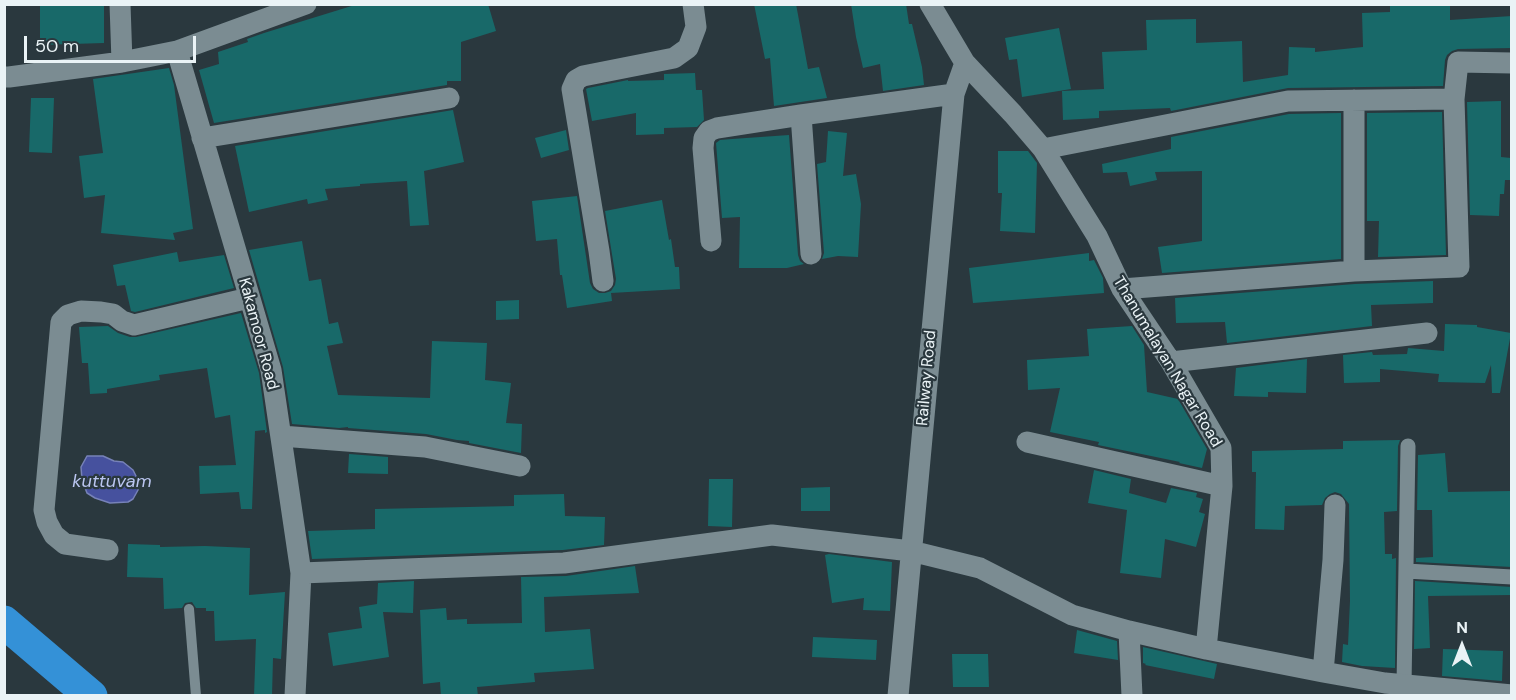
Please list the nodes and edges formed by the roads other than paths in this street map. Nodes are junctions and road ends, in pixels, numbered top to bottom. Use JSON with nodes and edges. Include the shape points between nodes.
{"nodes":[{"id":1,"x":120,"y":4,"type":"edge"},
{"id":2,"x":306,"y":4,"type":"edge"},
{"id":3,"x":693,"y":4,"type":"edge"},
{"id":4,"x":930,"y":4,"type":"edge"},
{"id":5,"x":177,"y":51,"type":"junction"},
{"id":6,"x":123,"y":62,"type":"junction"},
{"id":7,"x":965,"y":63,"type":"junction"},
{"id":8,"x":1512,"y":63,"type":"edge"},
{"id":9,"x":4,"y":77,"type":"edge"},
{"id":10,"x":954,"y":94,"type":"junction"},
{"id":11,"x":449,"y":98,"type":"dead end"},
{"id":12,"x":1454,"y":99,"type":"junction"},
{"id":13,"x":1354,"y":100,"type":"junction"},
{"id":14,"x":801,"y":115,"type":"junction"},
{"id":15,"x":202,"y":138,"type":"junction"},
{"id":16,"x":1043,"y":149,"type":"junction"},
{"id":17,"x":711,"y":241,"type":"dead end"},
{"id":18,"x":811,"y":254,"type":"dead end"},
{"id":19,"x":1354,"y":271,"type":"junction"},
{"id":20,"x":603,"y":281,"type":"dead end"},
{"id":21,"x":1122,"y":289,"type":"junction"},
{"id":22,"x":249,"y":298,"type":"junction"},
{"id":23,"x":1427,"y":333,"type":"dead end"},
{"id":24,"x":1171,"y":362,"type":"junction"},
{"id":25,"x":280,"y":436,"type":"junction"},
{"id":26,"x":1027,"y":442,"type":"dead end"},
{"id":27,"x":1408,"y":446,"type":"dead end"},
{"id":28,"x":520,"y":466,"type":"dead end"},
{"id":29,"x":1222,"y":486,"type":"junction"},
{"id":30,"x":1335,"y":505,"type":"dead end"},
{"id":31,"x":108,"y":550,"type":"dead end"},
{"id":32,"x":911,"y":551,"type":"junction"},
{"id":33,"x":1406,"y":571,"type":"junction"},
{"id":34,"x":302,"y":573,"type":"junction"},
{"id":35,"x":1512,"y":577,"type":"edge"},
{"id":36,"x":189,"y":609,"type":"dead end"},
{"id":37,"x":4,"y":622,"type":"edge"},
{"id":38,"x":1129,"y":631,"type":"junction"},
{"id":39,"x":1206,"y":649,"type":"junction"},
{"id":40,"x":1323,"y":672,"type":"junction"},
{"id":41,"x":1404,"y":685,"type":"junction"},
{"id":42,"x":1512,"y":695,"type":"edge"},
{"id":43,"x":91,"y":696,"type":"edge"},
{"id":44,"x":196,"y":696,"type":"edge"},
{"id":45,"x":295,"y":696,"type":"edge"},
{"id":46,"x":898,"y":696,"type":"edge"},
{"id":47,"x":1132,"y":696,"type":"edge"}],
"edges":[{"from":1,"to":6,"type":"street"},
{"from":2,"to":5,"type":"street"},
{"from":3,"to":20,"type":"street","via":[[696,27],[688,48],[674,58],[583,76],[572,89]]},
{"from":4,"to":7,"type":"street","name":"Thanumalayan Nagar Road"},
{"from":5,"to":6,"type":"street"},
{"from":5,"to":15,"type":"street","name":"Kakamoor Road"},
{"from":6,"to":9,"type":"street"},
{"from":7,"to":10,"type":"street","name":"Railway Road"},
{"from":7,"to":16,"type":"street","name":"Thanumalayan Nagar Road"},
{"from":8,"to":12,"type":"street","via":[[1458,62]]},
{"from":10,"to":14,"type":"street"},
{"from":10,"to":32,"type":"street","name":"Railway Road"},
{"from":11,"to":15,"type":"street"},
{"from":12,"to":13,"type":"street"},
{"from":12,"to":19,"type":"street","via":[[1460,267]]},
{"from":13,"to":16,"type":"street","via":[[1288,101]]},
{"from":13,"to":19,"type":"street"},
{"from":14,"to":17,"type":"street","via":[[709,131],[703,148]]},
{"from":14,"to":18,"type":"street"},
{"from":15,"to":22,"type":"street","name":"Kakamoor Road"},
{"from":16,"to":21,"type":"street","name":"Thanumalayan Nagar Road","via":[[1097,236]]},
{"from":19,"to":21,"type":"street"},
{"from":21,"to":24,"type":"street","name":"Thanumalayan Nagar Road"},
{"from":22,"to":25,"type":"street","name":"Kakamoor Road","via":[[271,370]]},
{"from":22,"to":31,"type":"street","via":[[134,325],[113,314],[81,311],[61,322],[44,510],[54,535],[65,544]]},
{"from":23,"to":24,"type":"street"},
{"from":24,"to":29,"type":"street","name":"Thanumalayan Nagar Road","via":[[1221,448]]},
{"from":25,"to":28,"type":"street","via":[[425,447]]},
{"from":25,"to":34,"type":"street","name":"Kakamoor Road"},
{"from":26,"to":29,"type":"street"},
{"from":27,"to":33,"type":"street"},
{"from":29,"to":39,"type":"street","name":"Thanumalayan Nagar Road"},
{"from":30,"to":40,"type":"street"},
{"from":32,"to":34,"type":"street","via":[[772,535],[564,563]]},
{"from":32,"to":38,"type":"street","via":[[980,568],[1072,615]]},
{"from":32,"to":46,"type":"street","name":"Railway Road"},
{"from":33,"to":35,"type":"street"},
{"from":33,"to":41,"type":"street"},
{"from":34,"to":45,"type":"street","name":"Kakamoor Road"},
{"from":36,"to":44,"type":"lane"},
{"from":37,"to":43,"type":"highway"},
{"from":38,"to":39,"type":"street"},
{"from":38,"to":47,"type":"street"},
{"from":39,"to":40,"type":"street"},
{"from":40,"to":41,"type":"street"},
{"from":41,"to":42,"type":"street"}]}
